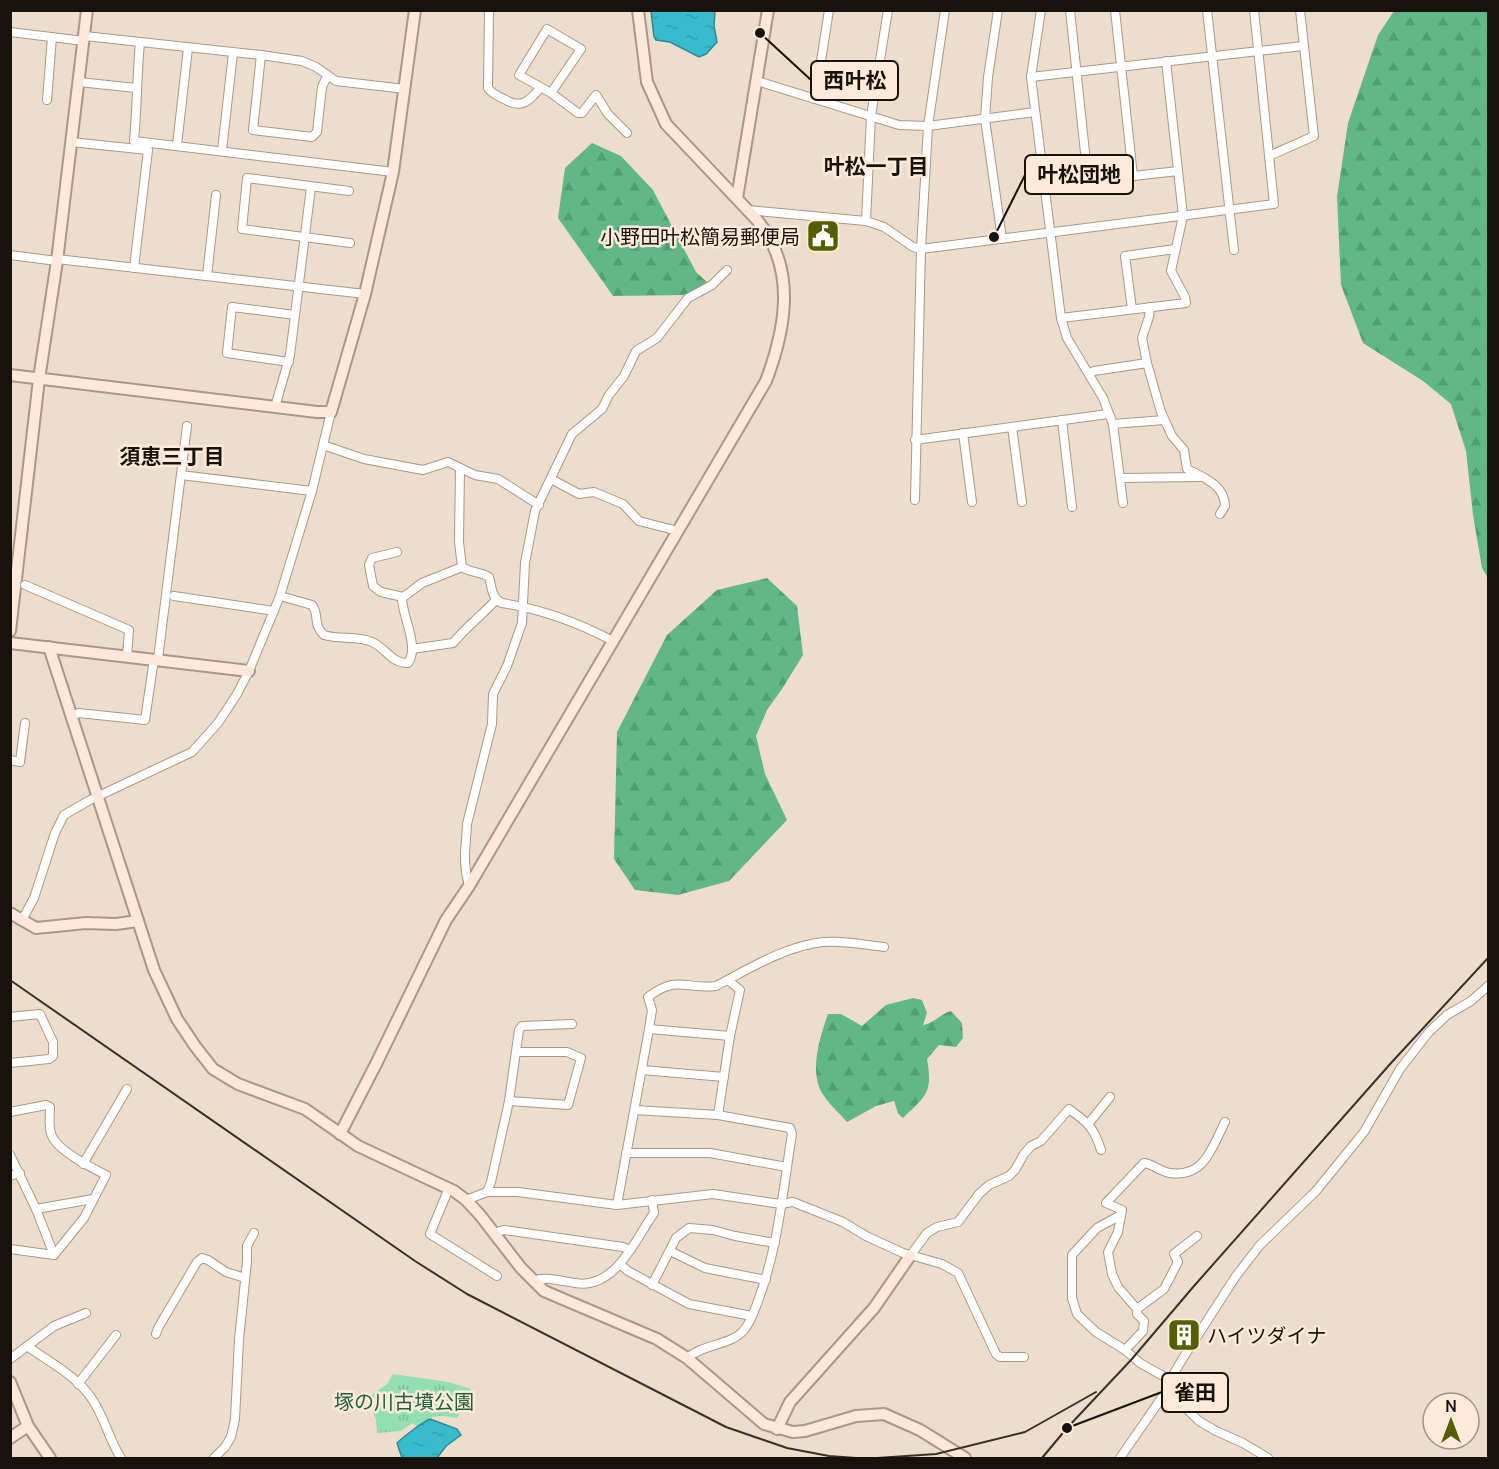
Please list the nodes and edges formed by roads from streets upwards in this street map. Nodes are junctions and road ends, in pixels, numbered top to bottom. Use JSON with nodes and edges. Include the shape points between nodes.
{"nodes":[{"id":1,"x":87,"y":10,"type":"edge"},
{"id":2,"x":415,"y":10,"type":"edge"},
{"id":3,"x":489,"y":10,"type":"edge"},
{"id":4,"x":638,"y":10,"type":"edge"},
{"id":5,"x":768,"y":10,"type":"edge"},
{"id":6,"x":830,"y":10,"type":"edge"},
{"id":7,"x":888,"y":10,"type":"edge"},
{"id":8,"x":945,"y":10,"type":"edge"},
{"id":9,"x":998,"y":10,"type":"edge"},
{"id":10,"x":1041,"y":10,"type":"edge"},
{"id":11,"x":1070,"y":10,"type":"edge"},
{"id":12,"x":1115,"y":10,"type":"edge"},
{"id":13,"x":1207,"y":10,"type":"edge"},
{"id":14,"x":1254,"y":10,"type":"edge"},
{"id":15,"x":1300,"y":10,"type":"edge"},
{"id":16,"x":10,"y":32,"type":"edge"},
{"id":17,"x":52,"y":37,"type":"junction"},
{"id":18,"x":85,"y":38,"type":"junction"},
{"id":19,"x":140,"y":42,"type":"junction"},
{"id":20,"x":1303,"y":46,"type":"junction"},
{"id":21,"x":188,"y":48,"type":"junction"},
{"id":22,"x":1259,"y":51,"type":"junction"},
{"id":23,"x":234,"y":53,"type":"junction"},
{"id":24,"x":261,"y":55,"type":"junction"},
{"id":25,"x":1212,"y":56,"type":"junction"},
{"id":26,"x":1166,"y":61,"type":"junction"},
{"id":27,"x":1121,"y":66,"type":"junction"},
{"id":28,"x":1077,"y":72,"type":"junction"},
{"id":29,"x":327,"y":76,"type":"junction"},
{"id":30,"x":1031,"y":76,"type":"junction"},
{"id":31,"x":757,"y":81,"type":"junction"},
{"id":32,"x":79,"y":82,"type":"junction"},
{"id":33,"x":136,"y":88,"type":"junction"},
{"id":34,"x":540,"y":88,"type":"junction"},
{"id":35,"x":405,"y":89,"type":"junction"},
{"id":36,"x":551,"y":93,"type":"junction"},
{"id":37,"x":815,"y":99,"type":"junction"},
{"id":38,"x":46,"y":100,"type":"dead end"},
{"id":39,"x":1035,"y":112,"type":"junction"},
{"id":40,"x":871,"y":116,"type":"junction"},
{"id":41,"x":986,"y":119,"type":"junction"},
{"id":42,"x":928,"y":126,"type":"junction"},
{"id":43,"x":627,"y":133,"type":"dead end"},
{"id":44,"x":71,"y":142,"type":"junction"},
{"id":45,"x":177,"y":145,"type":"junction"},
{"id":46,"x":222,"y":150,"type":"junction"},
{"id":47,"x":1269,"y":156,"type":"junction"},
{"id":48,"x":1178,"y":171,"type":"junction"},
{"id":49,"x":393,"y":172,"type":"junction"},
{"id":50,"x":1133,"y":176,"type":"junction"},
{"id":51,"x":1088,"y":181,"type":"junction"},
{"id":52,"x":1044,"y":186,"type":"junction"},
{"id":53,"x":311,"y":187,"type":"junction"},
{"id":54,"x":349,"y":191,"type":"dead end"},
{"id":55,"x":216,"y":195,"type":"dead end"},
{"id":56,"x":737,"y":198,"type":"junction"},
{"id":57,"x":1229,"y":209,"type":"junction"},
{"id":58,"x":747,"y":210,"type":"junction"},
{"id":59,"x":1184,"y":216,"type":"junction"},
{"id":60,"x":866,"y":221,"type":"junction"},
{"id":61,"x":1050,"y":232,"type":"junction"},
{"id":62,"x":305,"y":238,"type":"junction"},
{"id":63,"x":1002,"y":239,"type":"junction"},
{"id":64,"x":350,"y":243,"type":"dead end"},
{"id":65,"x":921,"y":249,"type":"junction"},
{"id":66,"x":1175,"y":249,"type":"junction"},
{"id":67,"x":1234,"y":250,"type":"dead end"},
{"id":68,"x":10,"y":255,"type":"edge"},
{"id":69,"x":57,"y":260,"type":"junction"},
{"id":70,"x":134,"y":268,"type":"junction"},
{"id":71,"x":727,"y":270,"type":"dead end"},
{"id":72,"x":207,"y":276,"type":"junction"},
{"id":73,"x":299,"y":287,"type":"junction"},
{"id":74,"x":365,"y":294,"type":"junction"},
{"id":75,"x":1150,"y":307,"type":"junction"},
{"id":76,"x":1132,"y":309,"type":"junction"},
{"id":77,"x":295,"y":315,"type":"junction"},
{"id":78,"x":1061,"y":318,"type":"junction"},
{"id":79,"x":289,"y":362,"type":"junction"},
{"id":80,"x":1147,"y":363,"type":"junction"},
{"id":81,"x":1089,"y":374,"type":"junction"},
{"id":82,"x":10,"y":375,"type":"edge"},
{"id":83,"x":39,"y":379,"type":"junction"},
{"id":84,"x":275,"y":407,"type":"junction"},
{"id":85,"x":331,"y":412,"type":"junction"},
{"id":86,"x":1108,"y":414,"type":"junction"},
{"id":87,"x":1062,"y":420,"type":"junction"},
{"id":88,"x":1164,"y":420,"type":"junction"},
{"id":89,"x":1113,"y":424,"type":"junction"},
{"id":90,"x":187,"y":426,"type":"dead end"},
{"id":91,"x":1012,"y":427,"type":"junction"},
{"id":92,"x":963,"y":433,"type":"junction"},
{"id":93,"x":915,"y":440,"type":"junction"},
{"id":94,"x":323,"y":445,"type":"junction"},
{"id":95,"x":460,"y":468,"type":"junction"},
{"id":96,"x":181,"y":475,"type":"junction"},
{"id":97,"x":1203,"y":477,"type":"junction"},
{"id":98,"x":1121,"y":478,"type":"junction"},
{"id":99,"x":551,"y":479,"type":"junction"},
{"id":100,"x":312,"y":491,"type":"junction"},
{"id":101,"x":915,"y":500,"type":"dead end"},
{"id":102,"x":972,"y":502,"type":"dead end"},
{"id":103,"x":1022,"y":502,"type":"dead end"},
{"id":104,"x":1124,"y":503,"type":"dead end"},
{"id":105,"x":539,"y":505,"type":"junction"},
{"id":106,"x":1072,"y":507,"type":"dead end"},
{"id":107,"x":1220,"y":514,"type":"dead end"},
{"id":108,"x":678,"y":531,"type":"junction"},
{"id":109,"x":397,"y":552,"type":"dead end"},
{"id":110,"x":462,"y":567,"type":"junction"},
{"id":111,"x":25,"y":585,"type":"dead end"},
{"id":112,"x":174,"y":596,"type":"dead end"},
{"id":113,"x":280,"y":596,"type":"junction"},
{"id":114,"x":403,"y":597,"type":"junction"},
{"id":115,"x":496,"y":600,"type":"junction"},
{"id":116,"x":524,"y":608,"type":"junction"},
{"id":117,"x":274,"y":611,"type":"junction"},
{"id":118,"x":481,"y":617,"type":"junction"},
{"id":119,"x":10,"y":631,"type":"edge"},
{"id":120,"x":467,"y":639,"type":"dead end"},
{"id":121,"x":612,"y":641,"type":"junction"},
{"id":122,"x":10,"y":643,"type":"edge"},
{"id":123,"x":49,"y":647,"type":"junction"},
{"id":124,"x":412,"y":649,"type":"junction"},
{"id":125,"x":128,"y":656,"type":"junction"},
{"id":126,"x":156,"y":659,"type":"junction"},
{"id":127,"x":249,"y":671,"type":"junction"},
{"id":128,"x":71,"y":716,"type":"junction"},
{"id":129,"x":25,"y":723,"type":"dead end"},
{"id":130,"x":10,"y":760,"type":"edge"},
{"id":131,"x":98,"y":797,"type":"junction"},
{"id":132,"x":469,"y":886,"type":"junction"},
{"id":133,"x":10,"y":913,"type":"edge"},
{"id":134,"x":22,"y":920,"type":"junction"},
{"id":135,"x":138,"y":921,"type":"junction"},
{"id":136,"x":884,"y":947,"type":"dead end"},
{"id":137,"x":728,"y":980,"type":"junction"},
{"id":138,"x":1488,"y":986,"type":"edge"},
{"id":139,"x":10,"y":1017,"type":"edge"},
{"id":140,"x":572,"y":1024,"type":"dead end"},
{"id":141,"x":650,"y":1029,"type":"junction"},
{"id":142,"x":730,"y":1036,"type":"junction"},
{"id":143,"x":516,"y":1052,"type":"junction"},
{"id":144,"x":10,"y":1063,"type":"edge"},
{"id":145,"x":642,"y":1070,"type":"junction"},
{"id":146,"x":724,"y":1077,"type":"junction"},
{"id":147,"x":127,"y":1089,"type":"dead end"},
{"id":148,"x":1110,"y":1097,"type":"dead end"},
{"id":149,"x":508,"y":1101,"type":"junction"},
{"id":150,"x":635,"y":1110,"type":"junction"},
{"id":151,"x":10,"y":1112,"type":"edge"},
{"id":152,"x":718,"y":1115,"type":"junction"},
{"id":153,"x":1225,"y":1122,"type":"dead end"},
{"id":154,"x":1089,"y":1123,"type":"junction"},
{"id":155,"x":340,"y":1134,"type":"junction"},
{"id":156,"x":1101,"y":1150,"type":"dead end"},
{"id":157,"x":626,"y":1154,"type":"junction"},
{"id":158,"x":10,"y":1155,"type":"edge"},
{"id":159,"x":83,"y":1164,"type":"junction"},
{"id":160,"x":787,"y":1167,"type":"junction"},
{"id":161,"x":20,"y":1173,"type":"junction"},
{"id":162,"x":10,"y":1176,"type":"edge"},
{"id":163,"x":449,"y":1188,"type":"junction"},
{"id":164,"x":487,"y":1192,"type":"junction"},
{"id":165,"x":93,"y":1199,"type":"junction"},
{"id":166,"x":466,"y":1200,"type":"junction"},
{"id":167,"x":652,"y":1200,"type":"junction"},
{"id":168,"x":781,"y":1204,"type":"junction"},
{"id":169,"x":617,"y":1205,"type":"junction"},
{"id":170,"x":36,"y":1209,"type":"junction"},
{"id":171,"x":1121,"y":1215,"type":"junction"},
{"id":172,"x":254,"y":1233,"type":"dead end"},
{"id":173,"x":494,"y":1233,"type":"junction"},
{"id":174,"x":1197,"y":1236,"type":"dead end"},
{"id":175,"x":775,"y":1243,"type":"junction"},
{"id":176,"x":10,"y":1249,"type":"edge"},
{"id":177,"x":629,"y":1250,"type":"junction"},
{"id":178,"x":670,"y":1251,"type":"junction"},
{"id":179,"x":54,"y":1255,"type":"junction"},
{"id":180,"x":910,"y":1256,"type":"junction"},
{"id":181,"x":620,"y":1264,"type":"junction"},
{"id":182,"x":497,"y":1276,"type":"dead end"},
{"id":183,"x":245,"y":1278,"type":"junction"},
{"id":184,"x":766,"y":1280,"type":"junction"},
{"id":185,"x":533,"y":1281,"type":"junction"},
{"id":186,"x":652,"y":1285,"type":"junction"},
{"id":187,"x":1137,"y":1309,"type":"junction"},
{"id":188,"x":87,"y":1313,"type":"dead end"},
{"id":189,"x":752,"y":1316,"type":"junction"},
{"id":190,"x":156,"y":1334,"type":"dead end"},
{"id":191,"x":116,"y":1335,"type":"dead end"},
{"id":192,"x":27,"y":1346,"type":"junction"},
{"id":193,"x":1125,"y":1350,"type":"junction"},
{"id":194,"x":687,"y":1358,"type":"junction"},
{"id":195,"x":1024,"y":1358,"type":"dead end"},
{"id":196,"x":10,"y":1359,"type":"edge"},
{"id":197,"x":1170,"y":1380,"type":"junction"},
{"id":198,"x":10,"y":1382,"type":"edge"},
{"id":199,"x":78,"y":1384,"type":"junction"},
{"id":200,"x":1167,"y":1390,"type":"junction"},
{"id":201,"x":28,"y":1426,"type":"junction"},
{"id":202,"x":777,"y":1429,"type":"junction"},
{"id":203,"x":10,"y":1438,"type":"edge"},
{"id":204,"x":50,"y":1458,"type":"edge"},
{"id":205,"x":121,"y":1458,"type":"edge"},
{"id":206,"x":214,"y":1458,"type":"edge"},
{"id":207,"x":965,"y":1458,"type":"edge"},
{"id":208,"x":1120,"y":1458,"type":"edge"},
{"id":209,"x":1268,"y":1458,"type":"edge"}],
"edges":[{"from":1,"to":18,"type":"street"},
{"from":2,"to":35,"type":"street"},
{"from":3,"to":34,"type":"street","via":[[488,88],[511,104],[521,105],[530,101]]},
{"from":4,"to":56,"type":"street","via":[[647,82],[659,113]]},
{"from":5,"to":31,"type":"street"},
{"from":6,"to":37,"type":"street"},
{"from":7,"to":40,"type":"street"},
{"from":8,"to":42,"type":"street"},
{"from":9,"to":41,"type":"street"},
{"from":10,"to":30,"type":"street"},
{"from":11,"to":28,"type":"street"},
{"from":12,"to":27,"type":"street"},
{"from":13,"to":25,"type":"street"},
{"from":14,"to":22,"type":"street"},
{"from":15,"to":20,"type":"street"},
{"from":16,"to":17,"type":"street"},
{"from":17,"to":18,"type":"street"},
{"from":17,"to":38,"type":"street"},
{"from":18,"to":19,"type":"street"},
{"from":18,"to":32,"type":"street"},
{"from":19,"to":21,"type":"street"},
{"from":19,"to":33,"type":"street"},
{"from":20,"to":22,"type":"street"},
{"from":20,"to":47,"type":"street","via":[[1314,136]]},
{"from":21,"to":23,"type":"street"},
{"from":21,"to":45,"type":"street"},
{"from":22,"to":25,"type":"street"},
{"from":22,"to":47,"type":"street"},
{"from":23,"to":24,"type":"street"},
{"from":23,"to":46,"type":"street"},
{"from":24,"to":29,"type":"street","via":[[302,61]]},
{"from":24,"to":29,"type":"street","via":[[253,130],[312,137],[317,132]]},
{"from":25,"to":26,"type":"street"},
{"from":25,"to":57,"type":"street"},
{"from":26,"to":27,"type":"street"},
{"from":26,"to":48,"type":"street"},
{"from":27,"to":28,"type":"street"},
{"from":27,"to":50,"type":"street"},
{"from":28,"to":30,"type":"street"},
{"from":28,"to":51,"type":"street"},
{"from":29,"to":35,"type":"street","via":[[336,81]]},
{"from":30,"to":39,"type":"street"},
{"from":31,"to":37,"type":"street"},
{"from":31,"to":56,"type":"street"},
{"from":32,"to":33,"type":"street"},
{"from":32,"to":44,"type":"street"},
{"from":33,"to":45,"type":"street","via":[[134,141]]},
{"from":34,"to":36,"type":"street"},
{"from":34,"to":36,"type":"street","via":[[519,75],[547,29],[580,49]]},
{"from":35,"to":49,"type":"street"},
{"from":36,"to":43,"type":"street","via":[[578,113],[596,95]]},
{"from":37,"to":40,"type":"street"},
{"from":39,"to":41,"type":"street"},
{"from":39,"to":52,"type":"street"},
{"from":40,"to":42,"type":"street","via":[[898,125]]},
{"from":40,"to":60,"type":"street"},
{"from":41,"to":42,"type":"street"},
{"from":41,"to":63,"type":"street"},
{"from":42,"to":65,"type":"street"},
{"from":44,"to":69,"type":"street"},
{"from":44,"to":70,"type":"street","via":[[148,150]]},
{"from":45,"to":46,"type":"street"},
{"from":46,"to":49,"type":"street"},
{"from":47,"to":57,"type":"street","via":[[1275,204]]},
{"from":48,"to":50,"type":"street"},
{"from":48,"to":59,"type":"street"},
{"from":49,"to":74,"type":"street"},
{"from":50,"to":51,"type":"street"},
{"from":51,"to":52,"type":"street"},
{"from":52,"to":61,"type":"street"},
{"from":53,"to":54,"type":"street"},
{"from":53,"to":62,"type":"street"},
{"from":53,"to":62,"type":"street","via":[[247,178],[242,230]]},
{"from":55,"to":72,"type":"street"},
{"from":56,"to":58,"type":"street"},
{"from":57,"to":59,"type":"street"},
{"from":57,"to":67,"type":"street"},
{"from":58,"to":60,"type":"street"},
{"from":58,"to":108,"type":"street","via":[[765,230],[783,273],[781,331],[766,381]]},
{"from":59,"to":61,"type":"street"},
{"from":59,"to":66,"type":"street"},
{"from":60,"to":65,"type":"street"},
{"from":61,"to":63,"type":"street"},
{"from":61,"to":78,"type":"street"},
{"from":62,"to":64,"type":"street"},
{"from":62,"to":73,"type":"street"},
{"from":63,"to":65,"type":"street"},
{"from":65,"to":93,"type":"street"},
{"from":66,"to":75,"type":"street","via":[[1172,275],[1185,303]]},
{"from":66,"to":76,"type":"street","via":[[1125,256]]},
{"from":68,"to":69,"type":"street"},
{"from":69,"to":70,"type":"street"},
{"from":69,"to":83,"type":"street"},
{"from":70,"to":72,"type":"street"},
{"from":71,"to":99,"type":"street","via":[[712,285],[688,298],[657,338],[636,351],[602,410],[572,434]]},
{"from":72,"to":73,"type":"street"},
{"from":73,"to":74,"type":"street"},
{"from":73,"to":77,"type":"street"},
{"from":74,"to":85,"type":"street"},
{"from":75,"to":76,"type":"street"},
{"from":75,"to":80,"type":"street","via":[[1142,338]]},
{"from":76,"to":78,"type":"street"},
{"from":77,"to":79,"type":"street"},
{"from":77,"to":79,"type":"street","via":[[232,307],[226,353]]},
{"from":78,"to":81,"type":"street","via":[[1067,338]]},
{"from":79,"to":84,"type":"street"},
{"from":80,"to":81,"type":"street"},
{"from":80,"to":88,"type":"street"},
{"from":81,"to":86,"type":"street"},
{"from":82,"to":83,"type":"street"},
{"from":83,"to":84,"type":"street"},
{"from":83,"to":119,"type":"street"},
{"from":84,"to":85,"type":"street"},
{"from":85,"to":94,"type":"street"},
{"from":86,"to":87,"type":"street"},
{"from":86,"to":89,"type":"street"},
{"from":87,"to":91,"type":"street"},
{"from":87,"to":106,"type":"street"},
{"from":88,"to":89,"type":"street"},
{"from":88,"to":97,"type":"street","via":[[1184,450],[1187,469]]},
{"from":89,"to":98,"type":"street"},
{"from":90,"to":96,"type":"street"},
{"from":91,"to":92,"type":"street"},
{"from":91,"to":103,"type":"street"},
{"from":92,"to":93,"type":"street"},
{"from":92,"to":102,"type":"street"},
{"from":93,"to":101,"type":"street"},
{"from":94,"to":95,"type":"street","via":[[374,462],[423,470],[448,462]]},
{"from":94,"to":100,"type":"street"},
{"from":95,"to":105,"type":"street","via":[[498,479]]},
{"from":95,"to":110,"type":"street"},
{"from":96,"to":100,"type":"street"},
{"from":96,"to":126,"type":"street"},
{"from":97,"to":98,"type":"street"},
{"from":97,"to":107,"type":"street","via":[[1224,498]]},
{"from":98,"to":104,"type":"street"},
{"from":99,"to":105,"type":"street"},
{"from":99,"to":108,"type":"street","via":[[579,494],[594,492],[623,504],[639,521]]},
{"from":100,"to":113,"type":"street"},
{"from":105,"to":116,"type":"street","via":[[525,563]]},
{"from":108,"to":121,"type":"street"},
{"from":109,"to":114,"type":"street","via":[[372,558],[369,565],[376,589]]},
{"from":110,"to":114,"type":"street","via":[[422,583]]},
{"from":110,"to":115,"type":"street","via":[[489,577]]},
{"from":111,"to":125,"type":"street","via":[[129,630]]},
{"from":112,"to":117,"type":"street"},
{"from":113,"to":117,"type":"street"},
{"from":113,"to":124,"type":"street","via":[[312,605],[316,625],[324,635],[368,640],[397,662],[408,663]]},
{"from":114,"to":124,"type":"street"},
{"from":115,"to":116,"type":"street"},
{"from":115,"to":118,"type":"street"},
{"from":116,"to":121,"type":"street","via":[[558,615]]},
{"from":116,"to":132,"type":"street","via":[[507,666],[493,693],[492,724],[466,824],[465,871]]},
{"from":117,"to":127,"type":"street"},
{"from":118,"to":120,"type":"street","via":[[464,636]]},
{"from":118,"to":124,"type":"street","via":[[453,643]]},
{"from":121,"to":132,"type":"street"},
{"from":122,"to":123,"type":"street"},
{"from":123,"to":125,"type":"street"},
{"from":123,"to":128,"type":"street"},
{"from":125,"to":126,"type":"street"},
{"from":126,"to":127,"type":"street"},
{"from":126,"to":128,"type":"street","via":[[145,720],[79,713]]},
{"from":127,"to":131,"type":"street","via":[[218,723],[192,752]]},
{"from":128,"to":131,"type":"street"},
{"from":129,"to":130,"type":"street","via":[[20,762]]},
{"from":131,"to":134,"type":"street","via":[[64,815]]},
{"from":131,"to":135,"type":"street"},
{"from":132,"to":155,"type":"street","via":[[446,920]]},
{"from":133,"to":134,"type":"street"},
{"from":134,"to":135,"type":"street","via":[[36,928]]},
{"from":135,"to":155,"type":"street","via":[[166,998],[213,1069],[238,1084],[305,1109]]},
{"from":136,"to":137,"type":"street","via":[[825,942],[808,945]]},
{"from":137,"to":141,"type":"street","via":[[706,988],[679,983],[661,987],[648,997],[652,1010]]},
{"from":137,"to":142,"type":"street","via":[[740,990]]},
{"from":138,"to":197,"type":"street","via":[[1429,1032],[1400,1069],[1364,1132],[1316,1191],[1260,1245],[1236,1276]]},
{"from":139,"to":144,"type":"street","via":[[40,1014],[53,1042],[53,1056]]},
{"from":140,"to":143,"type":"street","via":[[522,1026]]},
{"from":141,"to":142,"type":"street"},
{"from":141,"to":145,"type":"street"},
{"from":142,"to":146,"type":"street"},
{"from":143,"to":149,"type":"street"},
{"from":143,"to":149,"type":"street","via":[[567,1052],[580,1058],[568,1105]]},
{"from":145,"to":146,"type":"street"},
{"from":145,"to":150,"type":"street"},
{"from":146,"to":152,"type":"street"},
{"from":147,"to":159,"type":"street"},
{"from":148,"to":154,"type":"street"},
{"from":149,"to":164,"type":"street"},
{"from":150,"to":152,"type":"street"},
{"from":150,"to":157,"type":"street"},
{"from":151,"to":159,"type":"street","via":[[50,1107],[52,1137]]},
{"from":152,"to":160,"type":"street","via":[[790,1128]]},
{"from":153,"to":171,"type":"street","via":[[1205,1162],[1195,1169],[1169,1173],[1144,1163],[1106,1203],[1122,1210]]},
{"from":154,"to":156,"type":"street"},
{"from":154,"to":180,"type":"street","via":[[1069,1108],[1041,1141],[1031,1146],[1009,1176],[979,1194],[958,1222],[927,1233]]},
{"from":155,"to":163,"type":"street"},
{"from":157,"to":160,"type":"street","via":[[710,1153]]},
{"from":157,"to":169,"type":"street"},
{"from":158,"to":161,"type":"street"},
{"from":159,"to":165,"type":"street","via":[[106,1175]]},
{"from":160,"to":168,"type":"street"},
{"from":161,"to":162,"type":"street"},
{"from":161,"to":170,"type":"street"},
{"from":163,"to":166,"type":"street"},
{"from":163,"to":182,"type":"street","via":[[430,1234]]},
{"from":164,"to":166,"type":"street"},
{"from":164,"to":169,"type":"street","via":[[518,1192]]},
{"from":165,"to":170,"type":"street"},
{"from":165,"to":179,"type":"street","via":[[84,1218]]},
{"from":166,"to":173,"type":"street"},
{"from":167,"to":168,"type":"street","via":[[712,1194]]},
{"from":167,"to":169,"type":"street"},
{"from":167,"to":177,"type":"street","via":[[654,1213]]},
{"from":168,"to":175,"type":"street"},
{"from":168,"to":180,"type":"street","via":[[793,1202],[843,1222]]},
{"from":170,"to":179,"type":"street"},
{"from":171,"to":187,"type":"street","via":[[1108,1252],[1118,1287]]},
{"from":171,"to":193,"type":"street","via":[[1097,1228],[1072,1255],[1072,1298],[1077,1314]]},
{"from":172,"to":183,"type":"street","via":[[247,1246]]},
{"from":173,"to":177,"type":"street","via":[[504,1230]]},
{"from":173,"to":185,"type":"street"},
{"from":174,"to":187,"type":"street","via":[[1174,1254],[1178,1265],[1164,1289]]},
{"from":175,"to":178,"type":"street","via":[[688,1228],[676,1238]]},
{"from":175,"to":184,"type":"street"},
{"from":176,"to":179,"type":"street"},
{"from":177,"to":181,"type":"street"},
{"from":178,"to":184,"type":"street","via":[[705,1268]]},
{"from":178,"to":186,"type":"street"},
{"from":180,"to":195,"type":"street","via":[[942,1264],[958,1273],[996,1353],[1000,1357]]},
{"from":180,"to":202,"type":"street","via":[[874,1308],[790,1402]]},
{"from":181,"to":185,"type":"street","via":[[590,1284],[541,1278]]},
{"from":181,"to":186,"type":"street"},
{"from":183,"to":190,"type":"street","via":[[202,1258]]},
{"from":183,"to":206,"type":"street","via":[[235,1419],[231,1437]]},
{"from":184,"to":189,"type":"street"},
{"from":185,"to":194,"type":"street","via":[[554,1296],[634,1328]]},
{"from":186,"to":189,"type":"street","via":[[689,1304]]},
{"from":187,"to":193,"type":"street","via":[[1144,1321],[1143,1330]]},
{"from":188,"to":192,"type":"street","via":[[54,1326]]},
{"from":189,"to":194,"type":"street","via":[[735,1338],[694,1351]]},
{"from":191,"to":199,"type":"street"},
{"from":192,"to":196,"type":"street"},
{"from":192,"to":199,"type":"street"},
{"from":193,"to":197,"type":"street"},
{"from":194,"to":202,"type":"street","via":[[764,1424]]},
{"from":197,"to":200,"type":"street"},
{"from":198,"to":201,"type":"street"},
{"from":199,"to":205,"type":"street","via":[[100,1413]]},
{"from":200,"to":208,"type":"street"},
{"from":200,"to":209,"type":"street","via":[[1199,1420]]},
{"from":201,"to":203,"type":"street"},
{"from":201,"to":204,"type":"street"},
{"from":202,"to":207,"type":"street","via":[[805,1431],[856,1416],[884,1414],[920,1430]]}]}
